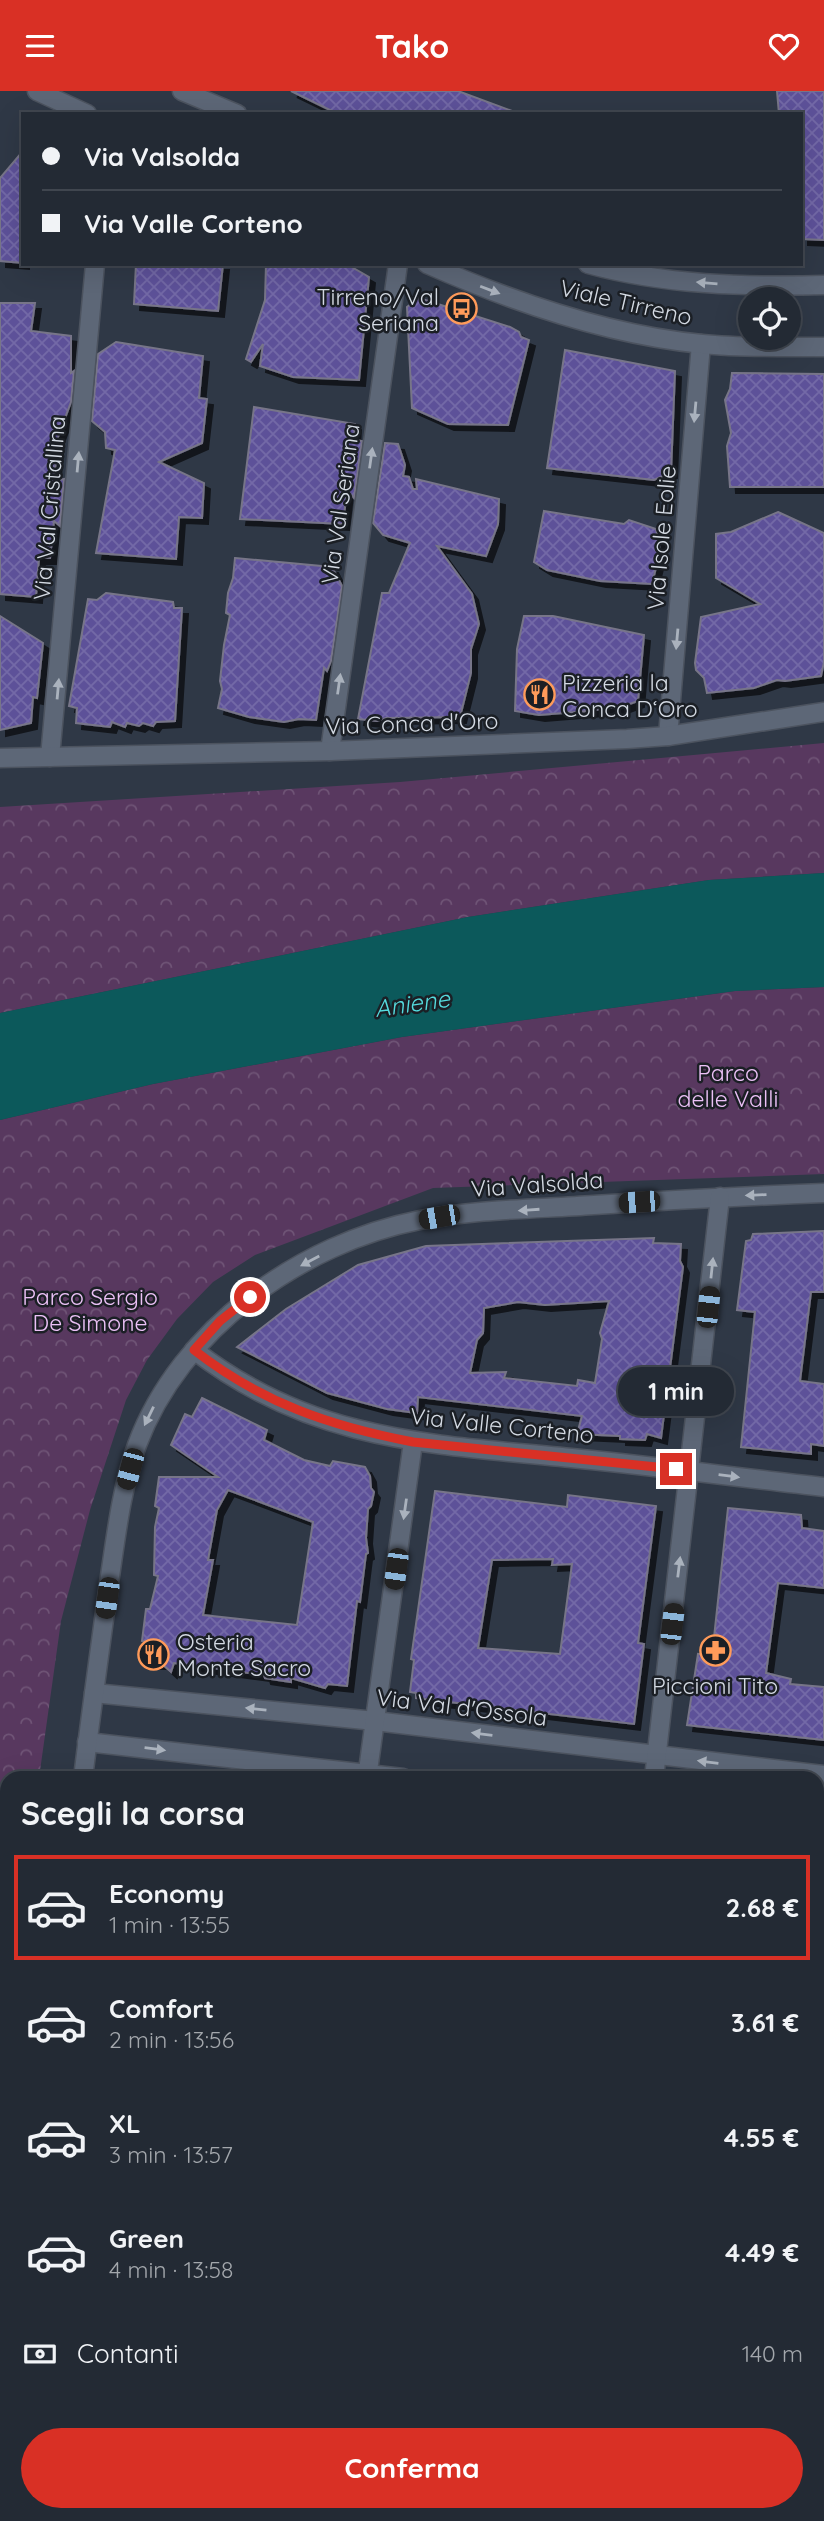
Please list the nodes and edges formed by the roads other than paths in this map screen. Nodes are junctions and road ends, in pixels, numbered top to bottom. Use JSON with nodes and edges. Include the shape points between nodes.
{"nodes":[{"id":1,"x":37,"y":91,"type":"edge"},
{"id":2,"x":182,"y":91,"type":"edge"},
{"id":3,"x":83,"y":112,"type":"edge"},
{"id":4,"x":232,"y":112,"type":"edge"},
{"id":5,"x":95,"y":266,"type":"edge"},
{"id":6,"x":398,"y":266,"type":"edge"},
{"id":7,"x":431,"y":266,"type":"edge"},
{"id":8,"x":598,"y":266,"type":"edge"},
{"id":9,"x":824,"y":285,"type":"edge"},
{"id":10,"x":701,"y":344,"type":"junction"},
{"id":11,"x":824,"y":348,"type":"edge"},
{"id":12,"x":824,"y":712,"type":"edge"},
{"id":13,"x":668,"y":736,"type":"junction"},
{"id":14,"x":330,"y":751,"type":"junction"},
{"id":15,"x":50,"y":757,"type":"junction"},
{"id":16,"x":0,"y":758,"type":"edge"},
{"id":17,"x":824,"y":1193,"type":"edge"},
{"id":18,"x":720,"y":1197,"type":"junction"},
{"id":19,"x":194,"y":1350,"type":"junction"},
{"id":20,"x":413,"y":1442,"type":"junction"},
{"id":21,"x":691,"y":1471,"type":"junction"},
{"id":22,"x":824,"y":1487,"type":"edge"},
{"id":23,"x":94,"y":1693,"type":"junction"},
{"id":24,"x":375,"y":1721,"type":"junction"},
{"id":25,"x":87,"y":1742,"type":"junction"},
{"id":26,"x":656,"y":1756,"type":"junction"},
{"id":27,"x":84,"y":1771,"type":"edge"},
{"id":28,"x":326,"y":1771,"type":"edge"},
{"id":29,"x":368,"y":1771,"type":"edge"},
{"id":30,"x":655,"y":1771,"type":"edge"},
{"id":31,"x":789,"y":1771,"type":"edge"}],
"edges":[{"from":1,"to":3,"type":"street"},
{"from":2,"to":4,"type":"street"},
{"from":15,"to":5,"type":"street","name":"Via Val Cristallina","one_way":true},
{"from":14,"to":6,"type":"street","name":"Via Val Seriana","one_way":true},
{"from":7,"to":10,"type":"street","name":"Viale Tirreno","one_way":true,"via":[[559,314]]},
{"from":9,"to":8,"type":"street","name":"Viale Tirreno","one_way":true,"via":[[706,283]]},
{"from":10,"to":11,"type":"street","name":"Viale Tirreno"},
{"from":10,"to":13,"type":"street","name":"Via Isole Eolie","one_way":true},
{"from":12,"to":13,"type":"street","name":"Via Conca d'Oro"},
{"from":13,"to":14,"type":"street","name":"Via Conca d'Oro"},
{"from":14,"to":15,"type":"street","name":"Via Conca d'Oro"},
{"from":15,"to":16,"type":"street","name":"Via Conca d'Oro"},
{"from":17,"to":18,"type":"street","name":"Via Valsolda","one_way":true},
{"from":18,"to":19,"type":"street","name":"Via Valsolda","one_way":true,"via":[[461,1214],[401,1225],[348,1243],[286,1274],[230,1312]]},
{"from":21,"to":18,"type":"street","one_way":true},
{"from":19,"to":20,"type":"street","name":"Via Valle Corteno","via":[[239,1382],[288,1407]]},
{"from":19,"to":23,"type":"street","name":"Via Valsolda","one_way":true,"via":[[156,1402],[134,1452],[119,1515]]},
{"from":20,"to":21,"type":"street","name":"Via Valle Corteno"},
{"from":20,"to":24,"type":"street","one_way":true},
{"from":21,"to":22,"type":"street","name":"Via Valle Corteno","one_way":true},
{"from":26,"to":21,"type":"street","one_way":true},
{"from":24,"to":23,"type":"street","name":"Via Val d'Ossola","one_way":true},
{"from":23,"to":25,"type":"street","name":"Via Valsolda"},
{"from":26,"to":24,"type":"street","name":"Via Val d'Ossola","one_way":true},
{"from":24,"to":29,"type":"street"},
{"from":25,"to":27,"type":"street","name":"Via Valsolda"},
{"from":25,"to":28,"type":"street","one_way":true},
{"from":26,"to":30,"type":"street"},
{"from":31,"to":26,"type":"street","name":"Via Val d'Ossola","one_way":true}]}
